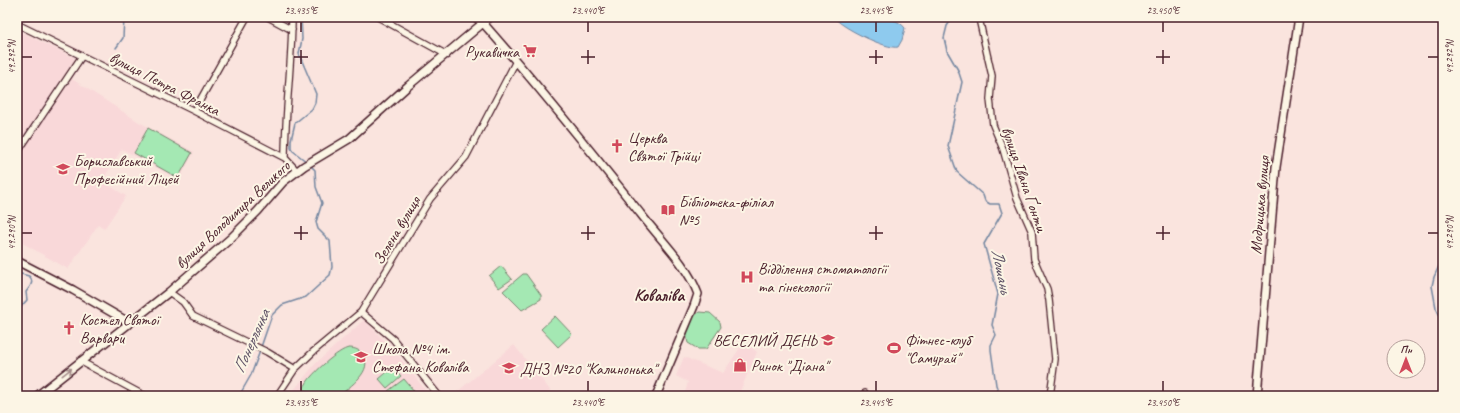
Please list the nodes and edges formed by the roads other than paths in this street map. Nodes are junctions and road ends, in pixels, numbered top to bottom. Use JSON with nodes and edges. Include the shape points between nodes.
{"nodes":[{"id":1,"x":247,"y":17,"type":"edge"},
{"id":2,"x":268,"y":17,"type":"edge"},
{"id":3,"x":292,"y":17,"type":"edge"},
{"id":4,"x":378,"y":17,"type":"edge"},
{"id":5,"x":473,"y":17,"type":"edge"},
{"id":6,"x":491,"y":17,"type":"edge"},
{"id":7,"x":980,"y":17,"type":"edge"},
{"id":8,"x":1299,"y":17,"type":"edge"},
{"id":9,"x":483,"y":23,"type":"junction"},
{"id":10,"x":17,"y":24,"type":"edge"},
{"id":11,"x":292,"y":30,"type":"junction"},
{"id":12,"x":446,"y":55,"type":"junction"},
{"id":13,"x":82,"y":56,"type":"junction"},
{"id":14,"x":516,"y":61,"type":"junction"},
{"id":15,"x":194,"y":110,"type":"junction"},
{"id":16,"x":17,"y":153,"type":"edge"},
{"id":17,"x":285,"y":158,"type":"junction"},
{"id":18,"x":297,"y":171,"type":"junction"},
{"id":19,"x":17,"y":261,"type":"edge"},
{"id":20,"x":169,"y":292,"type":"junction"},
{"id":21,"x":361,"y":312,"type":"junction"},
{"id":22,"x":130,"y":323,"type":"junction"},
{"id":23,"x":80,"y":362,"type":"junction"},
{"id":24,"x":296,"y":369,"type":"junction"},
{"id":25,"x":37,"y":396,"type":"edge"},
{"id":26,"x":145,"y":396,"type":"edge"},
{"id":27,"x":277,"y":396,"type":"edge"},
{"id":28,"x":439,"y":396,"type":"edge"},
{"id":29,"x":656,"y":396,"type":"edge"},
{"id":30,"x":1050,"y":396,"type":"edge"},
{"id":31,"x":1257,"y":396,"type":"edge"}],
"edges":[{"from":1,"to":15,"type":"street"},
{"from":2,"to":11,"type":"street"},
{"from":3,"to":11,"type":"street"},
{"from":4,"to":12,"type":"street"},
{"from":5,"to":9,"type":"street"},
{"from":6,"to":9,"type":"street","name":"вулиця Володимира Великого"},
{"from":7,"to":30,"type":"street","name":"вулиця Івана Ґонти","via":[[992,76],[990,99],[993,125],[1003,148],[1017,198],[1032,232],[1034,259],[1049,300],[1055,359]]},
{"from":8,"to":31,"type":"street","name":"Модрицька вулиця","via":[[1276,167]]},
{"from":9,"to":12,"type":"street","name":"вулиця Володимира Великого"},
{"from":9,"to":14,"type":"street"},
{"from":10,"to":13,"type":"street","name":"вулиця Петра Франка"},
{"from":11,"to":17,"type":"street"},
{"from":12,"to":18,"type":"street","name":"вулиця Володимира Великого","via":[[349,139]]},
{"from":13,"to":15,"type":"street","name":"вулиця Петра Франка"},
{"from":13,"to":16,"type":"street"},
{"from":14,"to":21,"type":"street","name":"Зелена вулиця","via":[[466,157],[430,199]]},
{"from":14,"to":29,"type":"street","via":[[666,246],[696,288],[698,294],[694,306]]},
{"from":15,"to":17,"type":"street","name":"вулиця Петра Франка"},
{"from":17,"to":18,"type":"street","name":"вулиця Петра Франка"},
{"from":18,"to":20,"type":"street","name":"вулиця Володимира Великого","via":[[283,182],[230,238]]},
{"from":19,"to":22,"type":"street"},
{"from":20,"to":22,"type":"street","name":"вулиця Володимира Великого"},
{"from":20,"to":24,"type":"street","via":[[183,302],[193,316]]},
{"from":21,"to":24,"type":"street","name":"Зелена вулиця"},
{"from":21,"to":28,"type":"street","via":[[393,339]]},
{"from":22,"to":23,"type":"street","name":"вулиця Володимира Великого"},
{"from":25,"to":23,"type":"street","name":"вулиця Володимира Великого","one_way":true},
{"from":23,"to":26,"type":"street"},
{"from":24,"to":27,"type":"street","name":"Зелена вулиця"}]}
